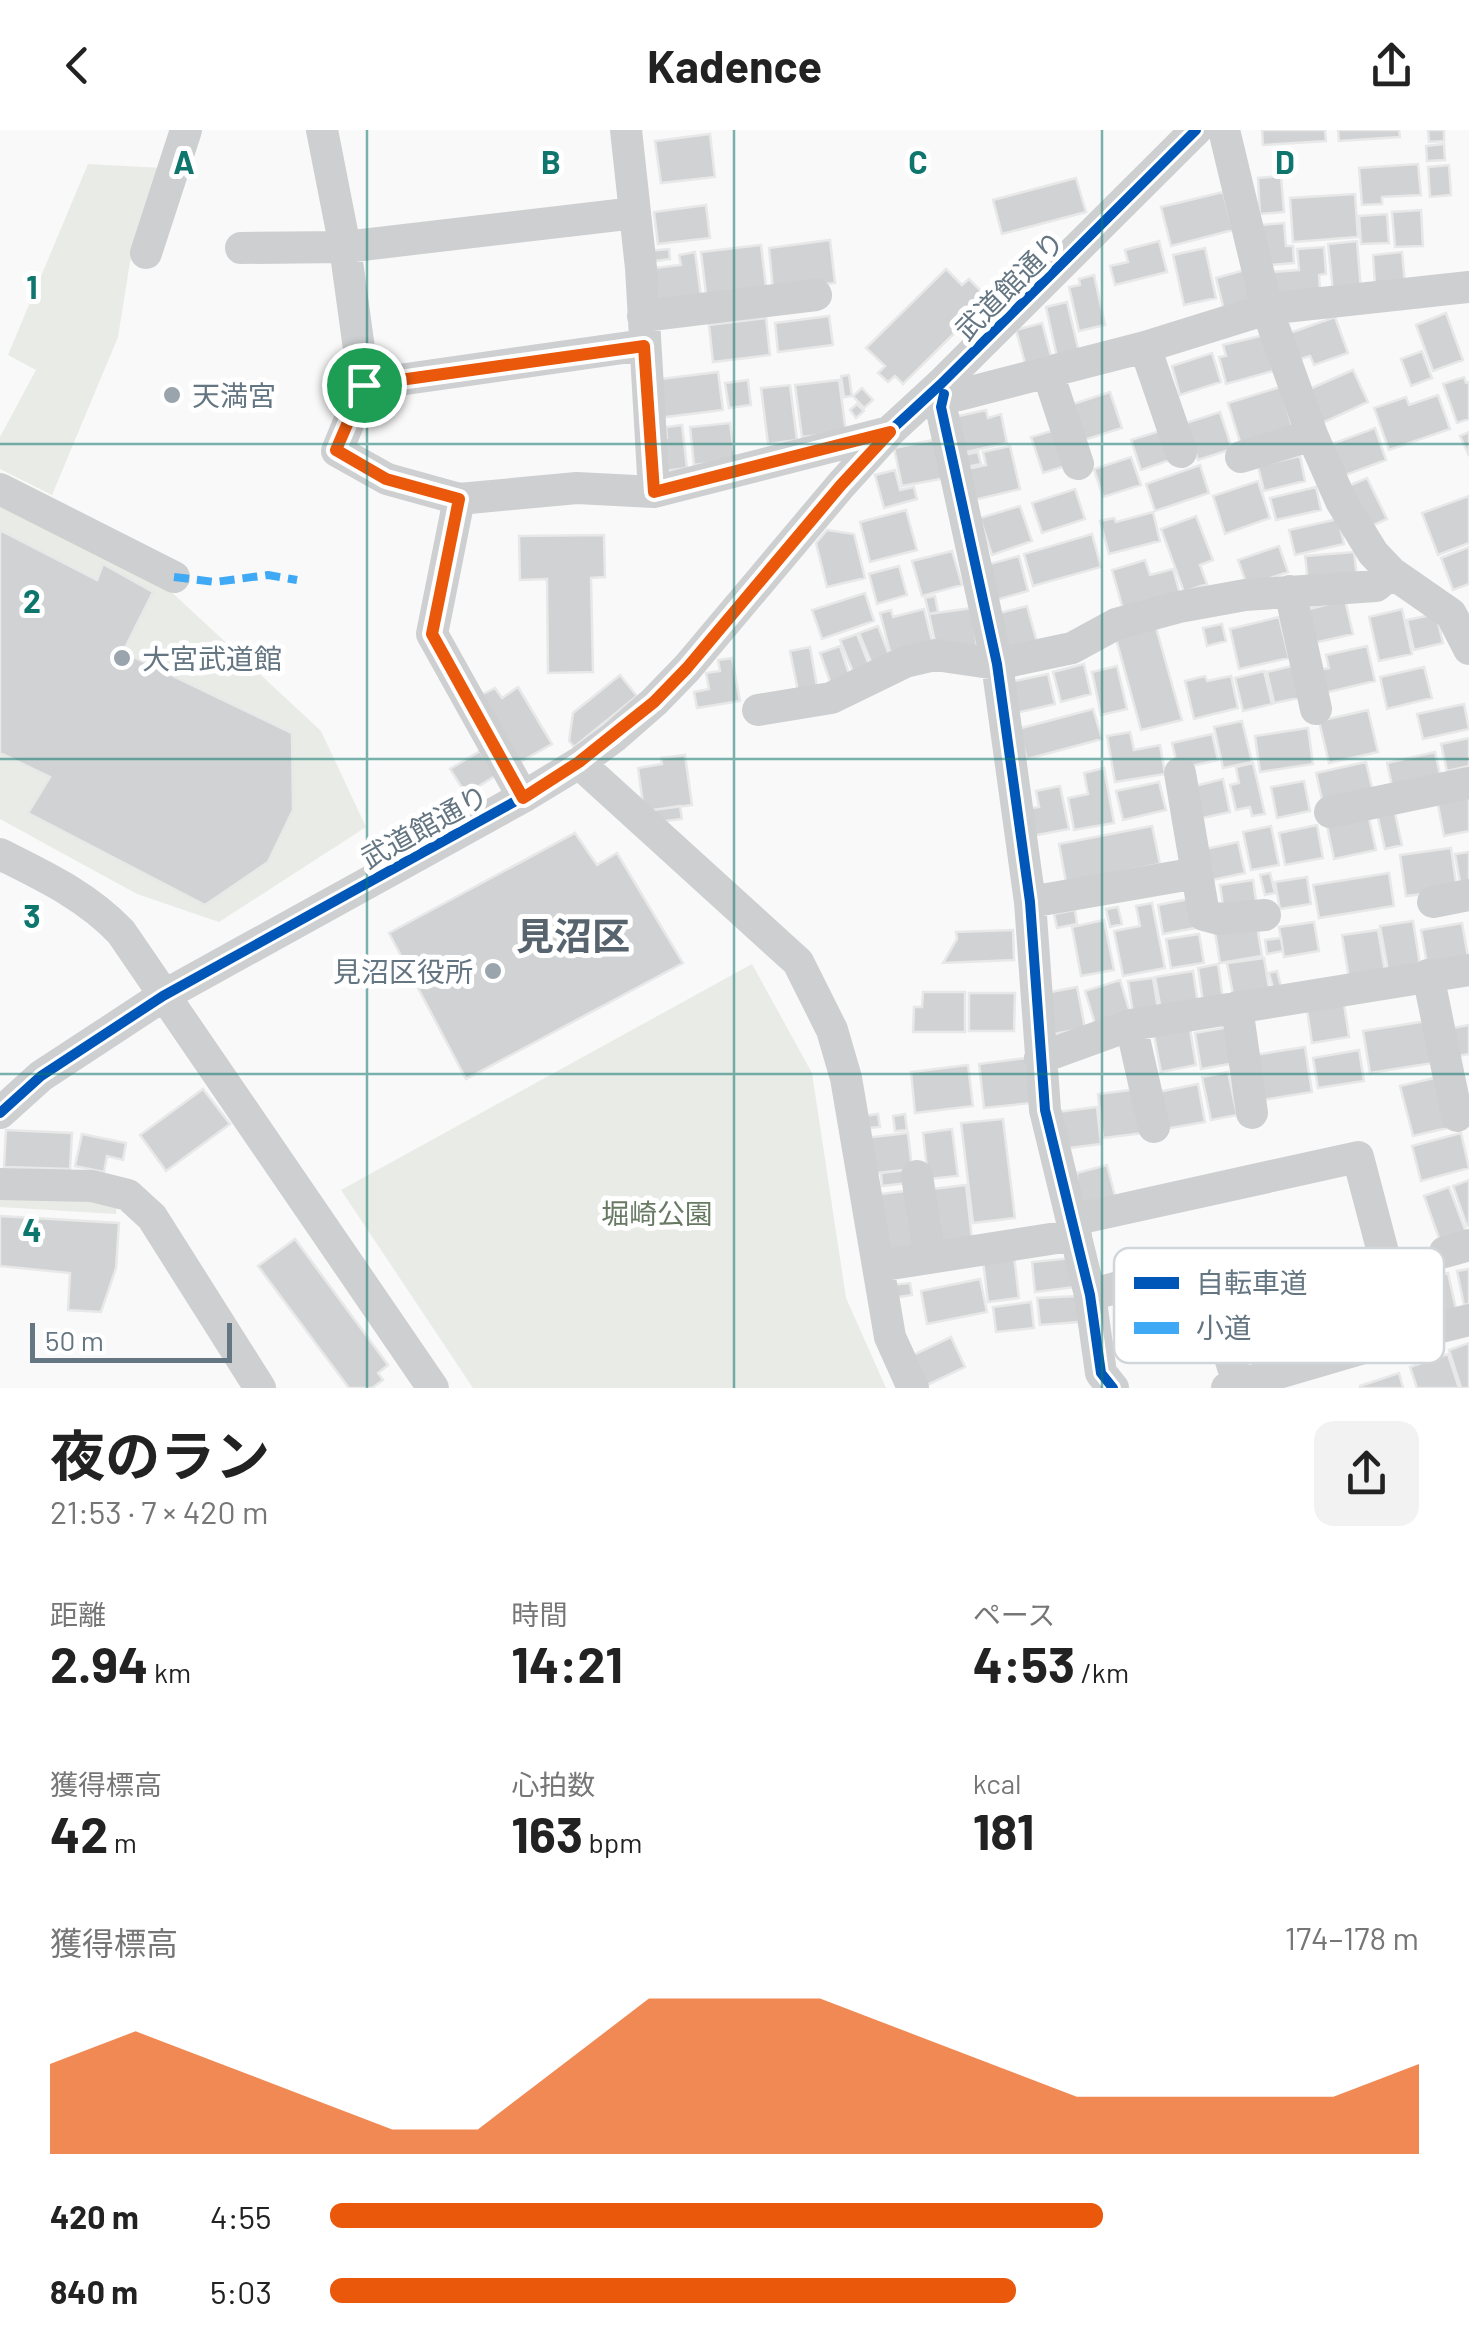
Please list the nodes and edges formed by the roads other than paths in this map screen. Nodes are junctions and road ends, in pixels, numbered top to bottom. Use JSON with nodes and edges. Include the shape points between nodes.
{"nodes":[{"id":1,"x":186,"y":130,"type":"edge"},
{"id":2,"x":322,"y":130,"type":"edge"},
{"id":3,"x":626,"y":130,"type":"edge"},
{"id":4,"x":1196,"y":130,"type":"edge"},
{"id":5,"x":1224,"y":130,"type":"edge"},
{"id":6,"x":635,"y":213,"type":"junction"},
{"id":7,"x":346,"y":247,"type":"junction"},
{"id":8,"x":241,"y":248,"type":"dead end"},
{"id":9,"x":146,"y":254,"type":"dead end"},
{"id":10,"x":1469,"y":287,"type":"edge"},
{"id":11,"x":816,"y":295,"type":"dead end"},
{"id":12,"x":1267,"y":309,"type":"junction"},
{"id":13,"x":643,"y":331,"type":"junction"},
{"id":14,"x":1146,"y":347,"type":"junction"},
{"id":15,"x":1048,"y":373,"type":"junction"},
{"id":16,"x":364,"y":385,"type":"junction"},
{"id":17,"x":942,"y":389,"type":"junction"},
{"id":18,"x":890,"y":432,"type":"junction"},
{"id":19,"x":1312,"y":434,"type":"junction"},
{"id":20,"x":1181,"y":452,"type":"dead end"},
{"id":21,"x":1240,"y":457,"type":"dead end"},
{"id":22,"x":1078,"y":464,"type":"dead end"},
{"id":23,"x":0,"y":489,"type":"edge"},
{"id":24,"x":654,"y":492,"type":"junction"},
{"id":25,"x":459,"y":499,"type":"junction"},
{"id":26,"x":1392,"y":572,"type":"junction"},
{"id":27,"x":174,"y":577,"type":"dead end"},
{"id":28,"x":1290,"y":592,"type":"junction"},
{"id":29,"x":1460,"y":611,"type":"edge"},
{"id":30,"x":1469,"y":649,"type":"edge"},
{"id":31,"x":997,"y":664,"type":"junction"},
{"id":32,"x":1316,"y":709,"type":"dead end"},
{"id":33,"x":758,"y":710,"type":"dead end"},
{"id":34,"x":579,"y":762,"type":"junction"},
{"id":35,"x":1180,"y":773,"type":"dead end"},
{"id":36,"x":1469,"y":782,"type":"edge"},
{"id":37,"x":523,"y":798,"type":"junction"},
{"id":38,"x":1330,"y":812,"type":"dead end"},
{"id":39,"x":0,"y":854,"type":"edge"},
{"id":40,"x":1198,"y":873,"type":"junction"},
{"id":41,"x":1469,"y":895,"type":"edge"},
{"id":42,"x":1030,"y":902,"type":"junction"},
{"id":43,"x":1433,"y":902,"type":"dead end"},
{"id":44,"x":1265,"y":915,"type":"dead end"},
{"id":45,"x":1469,"y":970,"type":"edge"},
{"id":46,"x":1428,"y":975,"type":"junction"},
{"id":47,"x":163,"y":996,"type":"junction"},
{"id":48,"x":1237,"y":1007,"type":"junction"},
{"id":49,"x":1130,"y":1025,"type":"junction"},
{"id":50,"x":1040,"y":1058,"type":"junction"},
{"id":51,"x":0,"y":1113,"type":"edge"},
{"id":52,"x":1252,"y":1113,"type":"dead end"},
{"id":53,"x":1457,"y":1116,"type":"dead end"},
{"id":54,"x":1154,"y":1127,"type":"dead end"},
{"id":55,"x":918,"y":1176,"type":"dead end"},
{"id":56,"x":0,"y":1184,"type":"edge"},
{"id":57,"x":1074,"y":1227,"type":"junction"},
{"id":58,"x":1382,"y":1248,"type":"edge"},
{"id":59,"x":930,"y":1258,"type":"junction"},
{"id":60,"x":878,"y":1266,"type":"junction"},
{"id":61,"x":1114,"y":1288,"type":"edge"},
{"id":62,"x":1090,"y":1295,"type":"junction"},
{"id":63,"x":1469,"y":1320,"type":"edge"},
{"id":64,"x":1444,"y":1326,"type":"edge"},
{"id":65,"x":1312,"y":1363,"type":"edge"},
{"id":66,"x":1232,"y":1386,"type":"edge"},
{"id":67,"x":260,"y":1388,"type":"edge"},
{"id":68,"x":434,"y":1388,"type":"edge"},
{"id":69,"x":914,"y":1388,"type":"edge"},
{"id":70,"x":1113,"y":1388,"type":"edge"}],
"edges":[{"from":1,"to":9,"type":"street"},
{"from":2,"to":7,"type":"street"},
{"from":3,"to":6,"type":"street"},
{"from":4,"to":17,"type":"street","name":"武道館通り"},
{"from":5,"to":12,"type":"street"},
{"from":6,"to":7,"type":"street"},
{"from":6,"to":13,"type":"street"},
{"from":7,"to":8,"type":"street"},
{"from":7,"to":16,"type":"street"},
{"from":10,"to":12,"type":"street"},
{"from":11,"to":13,"type":"street"},
{"from":12,"to":14,"type":"street"},
{"from":12,"to":19,"type":"street"},
{"from":13,"to":16,"type":"street"},
{"from":13,"to":24,"type":"street"},
{"from":14,"to":15,"type":"street"},
{"from":14,"to":20,"type":"street"},
{"from":15,"to":17,"type":"street","via":[[959,395]]},
{"from":15,"to":22,"type":"street"},
{"from":16,"to":25,"type":"street","via":[[336,450],[386,479]]},
{"from":17,"to":18,"type":"street","name":"武道館通り"},
{"from":17,"to":31,"type":"street"},
{"from":18,"to":24,"type":"street"},
{"from":18,"to":34,"type":"street","name":"武道館通り","via":[[687,668]]},
{"from":19,"to":21,"type":"street"},
{"from":19,"to":26,"type":"street","via":[[1342,501],[1373,554]]},
{"from":23,"to":27,"type":"street"},
{"from":24,"to":25,"type":"street","via":[[577,488]]},
{"from":25,"to":37,"type":"street","via":[[432,634]]},
{"from":26,"to":28,"type":"street","via":[[1376,586]]},
{"from":26,"to":29,"type":"street"},
{"from":28,"to":31,"type":"street","via":[[1178,607],[1116,624],[1072,648]]},
{"from":28,"to":32,"type":"street"},
{"from":29,"to":30,"type":"street"},
{"from":31,"to":33,"type":"street","via":[[935,655],[831,698]]},
{"from":31,"to":42,"type":"street"},
{"from":34,"to":37,"type":"street","name":"武道館通り"},
{"from":34,"to":60,"type":"street","via":[[798,962],[832,1030],[846,1078]]},
{"from":35,"to":40,"type":"street"},
{"from":36,"to":38,"type":"street"},
{"from":37,"to":47,"type":"street","name":"武道館通り"},
{"from":39,"to":47,"type":"street","via":[[104,914]]},
{"from":40,"to":42,"type":"street"},
{"from":40,"to":44,"type":"street","via":[[1204,915]]},
{"from":41,"to":43,"type":"street"},
{"from":42,"to":50,"type":"street"},
{"from":45,"to":46,"type":"street"},
{"from":46,"to":48,"type":"street"},
{"from":46,"to":53,"type":"street"},
{"from":47,"to":51,"type":"street","name":"武道館通り","via":[[41,1076]]},
{"from":47,"to":68,"type":"street"},
{"from":48,"to":49,"type":"street"},
{"from":48,"to":52,"type":"street"},
{"from":49,"to":50,"type":"street"},
{"from":49,"to":54,"type":"street"},
{"from":50,"to":57,"type":"street","via":[[1045,1110]]},
{"from":55,"to":59,"type":"street"},
{"from":56,"to":67,"type":"street","via":[[92,1186],[128,1195],[152,1218]]},
{"from":57,"to":58,"type":"street","via":[[1358,1157]]},
{"from":57,"to":59,"type":"street"},
{"from":57,"to":62,"type":"street"},
{"from":59,"to":60,"type":"street"},
{"from":60,"to":69,"type":"street","via":[[890,1338]]},
{"from":61,"to":62,"type":"street"},
{"from":62,"to":70,"type":"street","via":[[1101,1374]]},
{"from":63,"to":64,"type":"street"},
{"from":65,"to":66,"type":"street"}]}
